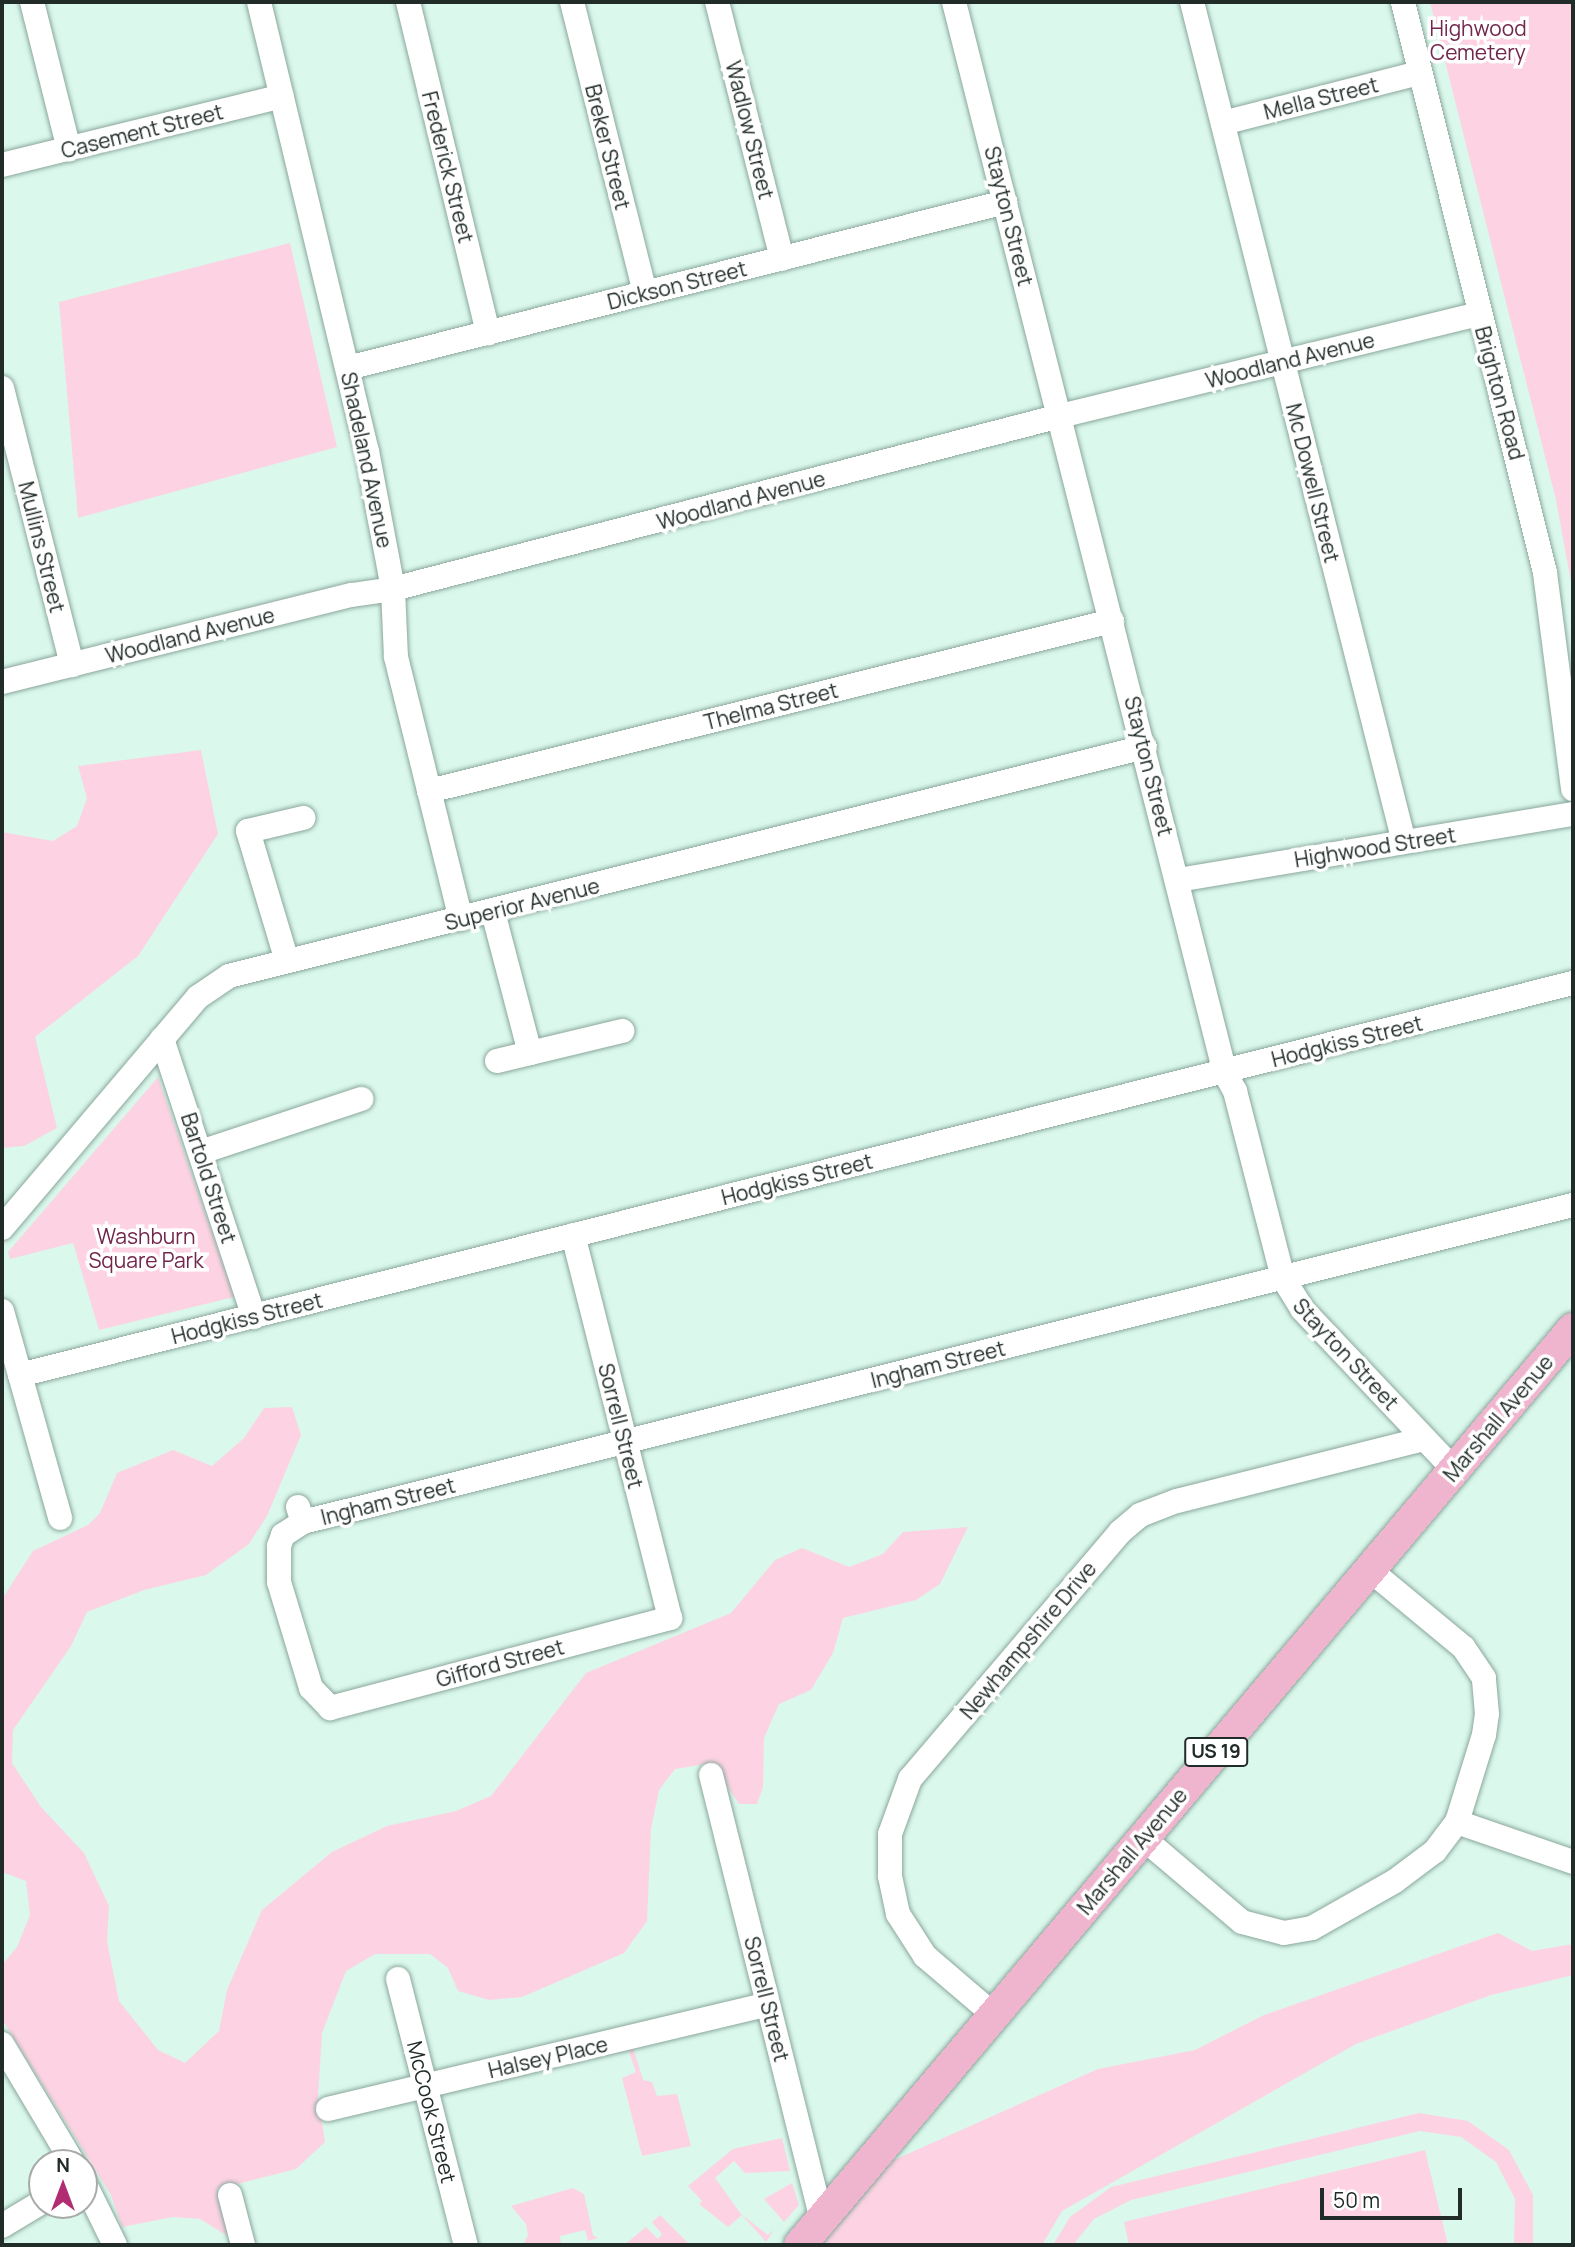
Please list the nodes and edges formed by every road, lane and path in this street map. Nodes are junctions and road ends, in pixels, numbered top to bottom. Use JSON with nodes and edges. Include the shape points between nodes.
{"nodes":[{"id":1,"x":32,"y":2,"type":"edge"},
{"id":2,"x":259,"y":2,"type":"edge"},
{"id":3,"x":408,"y":2,"type":"edge"},
{"id":4,"x":572,"y":2,"type":"edge"},
{"id":5,"x":717,"y":2,"type":"edge"},
{"id":6,"x":954,"y":2,"type":"edge"},
{"id":7,"x":1192,"y":2,"type":"edge"},
{"id":8,"x":1403,"y":2,"type":"edge"},
{"id":9,"x":1419,"y":73,"type":"junction"},
{"id":10,"x":282,"y":96,"type":"junction"},
{"id":11,"x":1223,"y":123,"type":"junction"},
{"id":12,"x":69,"y":149,"type":"junction"},
{"id":13,"x":2,"y":165,"type":"edge"},
{"id":14,"x":1005,"y":202,"type":"junction"},
{"id":15,"x":782,"y":258,"type":"junction"},
{"id":16,"x":645,"y":293,"type":"junction"},
{"id":17,"x":1479,"y":314,"type":"junction"},
{"id":18,"x":488,"y":333,"type":"junction"},
{"id":19,"x":1283,"y":362,"type":"junction"},
{"id":20,"x":348,"y":368,"type":"junction"},
{"id":21,"x":2,"y":388,"type":"edge"},
{"id":22,"x":1060,"y":416,"type":"junction"},
{"id":23,"x":7,"y":429,"type":"edge"},
{"id":24,"x":393,"y":589,"type":"junction"},
{"id":25,"x":1112,"y":621,"type":"junction"},
{"id":26,"x":72,"y":665,"type":"junction"},
{"id":27,"x":2,"y":682,"type":"edge"},
{"id":28,"x":1145,"y":747,"type":"junction"},
{"id":29,"x":1573,"y":789,"type":"edge"},
{"id":30,"x":429,"y":792,"type":"junction"},
{"id":31,"x":1573,"y":814,"type":"edge"},
{"id":32,"x":303,"y":818,"type":"dead end"},
{"id":33,"x":1404,"y":842,"type":"junction"},
{"id":34,"x":1178,"y":880,"type":"junction"},
{"id":35,"x":493,"y":912,"type":"junction"},
{"id":36,"x":461,"y":919,"type":"junction"},
{"id":37,"x":287,"y":961,"type":"junction"},
{"id":38,"x":1573,"y":983,"type":"edge"},
{"id":39,"x":622,"y":1031,"type":"dead end"},
{"id":40,"x":162,"y":1040,"type":"junction"},
{"id":41,"x":530,"y":1053,"type":"junction"},
{"id":42,"x":497,"y":1061,"type":"dead end"},
{"id":43,"x":1225,"y":1073,"type":"junction"},
{"id":44,"x":360,"y":1099,"type":"dead end"},
{"id":45,"x":201,"y":1152,"type":"junction"},
{"id":46,"x":1573,"y":1205,"type":"edge"},
{"id":47,"x":2,"y":1228,"type":"edge"},
{"id":48,"x":573,"y":1235,"type":"junction"},
{"id":49,"x":1283,"y":1278,"type":"junction"},
{"id":50,"x":2,"y":1311,"type":"edge"},
{"id":51,"x":254,"y":1317,"type":"junction"},
{"id":52,"x":1573,"y":1329,"type":"edge"},
{"id":53,"x":20,"y":1375,"type":"junction"},
{"id":54,"x":1424,"y":1438,"type":"junction"},
{"id":55,"x":625,"y":1442,"type":"junction"},
{"id":56,"x":1454,"y":1470,"type":"junction"},
{"id":57,"x":60,"y":1518,"type":"dead end"},
{"id":58,"x":1370,"y":1570,"type":"junction"},
{"id":59,"x":670,"y":1618,"type":"joint"},
{"id":60,"x":330,"y":1708,"type":"joint"},
{"id":61,"x":711,"y":1775,"type":"dead end"},
{"id":62,"x":1457,"y":1822,"type":"junction"},
{"id":63,"x":1143,"y":1838,"type":"junction"},
{"id":64,"x":1573,"y":1862,"type":"edge"},
{"id":65,"x":398,"y":1979,"type":"dead end"},
{"id":66,"x":768,"y":2004,"type":"junction"},
{"id":67,"x":994,"y":2015,"type":"junction"},
{"id":68,"x":2,"y":2044,"type":"edge"},
{"id":69,"x":426,"y":2086,"type":"junction"},
{"id":70,"x":328,"y":2109,"type":"dead end"},
{"id":71,"x":65,"y":2149,"type":"edge"},
{"id":72,"x":230,"y":2195,"type":"dead end"},
{"id":73,"x":28,"y":2210,"type":"edge"},
{"id":74,"x":98,"y":2210,"type":"edge"},
{"id":75,"x":2,"y":2226,"type":"edge"},
{"id":76,"x":815,"y":2234,"type":"edge"},
{"id":77,"x":115,"y":2245,"type":"edge"},
{"id":78,"x":243,"y":2245,"type":"edge"},
{"id":79,"x":466,"y":2245,"type":"edge"},
{"id":80,"x":800,"y":2245,"type":"edge"}],
"edges":[{"from":1,"to":12,"type":"street"},
{"from":2,"to":10,"type":"street","name":"Shadeland Avenue"},
{"from":3,"to":18,"type":"street","name":"Frederick Street"},
{"from":4,"to":16,"type":"street","name":"Breker Street"},
{"from":5,"to":15,"type":"street","name":"Wadlow Street"},
{"from":6,"to":14,"type":"street","name":"Stayton Street"},
{"from":7,"to":11,"type":"street","name":"Mc Dowell Street"},
{"from":8,"to":9,"type":"street","name":"Brighton Road"},
{"from":9,"to":11,"type":"street","name":"Mella Street"},
{"from":9,"to":17,"type":"street","name":"Brighton Road"},
{"from":10,"to":12,"type":"street","name":"Casement Street"},
{"from":10,"to":20,"type":"street","name":"Shadeland Avenue"},
{"from":11,"to":19,"type":"street","name":"Mc Dowell Street"},
{"from":12,"to":13,"type":"street","name":"Casement Street"},
{"from":14,"to":15,"type":"street","name":"Dickson Street"},
{"from":14,"to":22,"type":"street","name":"Stayton Street"},
{"from":15,"to":16,"type":"street","name":"Dickson Street"},
{"from":16,"to":18,"type":"street","name":"Dickson Street"},
{"from":17,"to":19,"type":"street","name":"Woodland Avenue"},
{"from":17,"to":29,"type":"street","name":"Brighton Road","via":[[1545,573]]},
{"from":18,"to":20,"type":"street","name":"Dickson Street"},
{"from":19,"to":22,"type":"street","name":"Woodland Avenue"},
{"from":19,"to":33,"type":"street","name":"Mc Dowell Street"},
{"from":20,"to":24,"type":"street","name":"Shadeland Avenue"},
{"from":21,"to":23,"type":"street","name":"Mullins Street"},
{"from":22,"to":24,"type":"street","name":"Woodland Avenue"},
{"from":22,"to":25,"type":"street","name":"Stayton Street"},
{"from":23,"to":26,"type":"street","name":"Mullins Street"},
{"from":24,"to":26,"type":"street","name":"Woodland Avenue","via":[[352,595]]},
{"from":24,"to":30,"type":"street","name":"Shadeland Avenue","via":[[396,657]]},
{"from":25,"to":28,"type":"street","name":"Stayton Street"},
{"from":25,"to":30,"type":"street","name":"Thelma Street"},
{"from":26,"to":27,"type":"street","name":"Woodland Avenue"},
{"from":28,"to":34,"type":"street","name":"Stayton Street"},
{"from":28,"to":35,"type":"street","name":"Superior Avenue"},
{"from":30,"to":36,"type":"street","name":"Shadeland Avenue"},
{"from":31,"to":33,"type":"street","name":"Highwood Street"},
{"from":32,"to":37,"type":"street","via":[[248,831]]},
{"from":33,"to":34,"type":"street","name":"Highwood Street"},
{"from":34,"to":43,"type":"street","name":"Stayton Street"},
{"from":35,"to":36,"type":"street","name":"Superior Avenue"},
{"from":35,"to":41,"type":"street"},
{"from":36,"to":37,"type":"street","name":"Superior Avenue"},
{"from":37,"to":40,"type":"street","name":"Superior Avenue","via":[[211,985]]},
{"from":38,"to":43,"type":"street","name":"Hodgkiss Street"},
{"from":39,"to":41,"type":"street"},
{"from":40,"to":45,"type":"street","name":"Bartold Street"},
{"from":40,"to":47,"type":"street","name":"Superior Avenue"},
{"from":41,"to":42,"type":"street"},
{"from":43,"to":48,"type":"street","name":"Hodgkiss Street"},
{"from":43,"to":49,"type":"street","name":"Stayton Street","via":[[1235,1091]]},
{"from":44,"to":45,"type":"street"},
{"from":45,"to":51,"type":"street","name":"Bartold Street"},
{"from":46,"to":49,"type":"street","name":"Ingham Street"},
{"from":48,"to":51,"type":"street","name":"Hodgkiss Street"},
{"from":48,"to":55,"type":"street","name":"Sorrell Street"},
{"from":49,"to":54,"type":"street","name":"Stayton Street","via":[[1302,1309]]},
{"from":49,"to":55,"type":"street","name":"Ingham Street"},
{"from":50,"to":53,"type":"street"},
{"from":51,"to":53,"type":"street","name":"Hodgkiss Street"},
{"from":52,"to":56,"type":"main road","name":"Marshall Avenue","number":"US 19"},
{"from":53,"to":57,"type":"street"},
{"from":54,"to":56,"type":"street","name":"Stayton Street"},
{"from":54,"to":67,"type":"street","name":"Newhampshire Drive","via":[[1177,1501],[1140,1515],[1120,1532],[910,1779],[890,1834],[890,1876],[898,1914],[925,1956]]},
{"from":55,"to":59,"type":"street","name":"Sorrell Street"},
{"from":55,"to":60,"type":"street","name":"Ingham Street","via":[[301,1514],[284,1535],[278,1571],[311,1688]]},
{"from":56,"to":58,"type":"main road","name":"Marshall Avenue","number":"US 19"},
{"from":58,"to":62,"type":"street","via":[[1463,1647],[1483,1678],[1487,1714]]},
{"from":58,"to":63,"type":"main road","name":"Marshall Avenue","number":"US 19"},
{"from":59,"to":60,"type":"street","name":"Gifford Street"},
{"from":61,"to":66,"type":"street","name":"Sorrell Street"},
{"from":62,"to":63,"type":"street","via":[[1435,1851],[1395,1881],[1312,1927],[1284,1933],[1242,1922]]},
{"from":62,"to":64,"type":"street"},
{"from":63,"to":67,"type":"main road","name":"Marshall Avenue","number":"US 19"},
{"from":65,"to":69,"type":"street","name":"McCook Street"},
{"from":66,"to":69,"type":"street","name":"Halsey Place"},
{"from":66,"to":76,"type":"street","name":"Sorrell Street"},
{"from":67,"to":76,"type":"main road","name":"Marshall Avenue","number":"US 19"},
{"from":68,"to":71,"type":"street"},
{"from":69,"to":70,"type":"street","name":"Halsey Place"},
{"from":69,"to":79,"type":"street","name":"McCook Street"},
{"from":72,"to":78,"type":"street"},
{"from":73,"to":75,"type":"street"},
{"from":74,"to":77,"type":"street"},
{"from":76,"to":80,"type":"main road","name":"Marshall Avenue","number":"US 19"}]}
